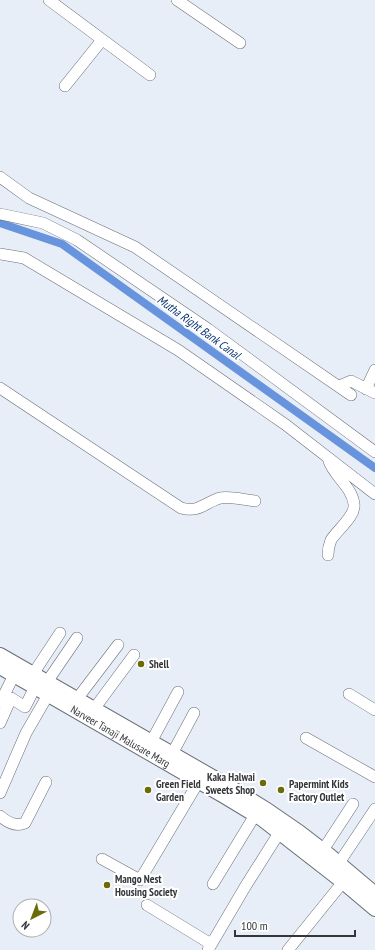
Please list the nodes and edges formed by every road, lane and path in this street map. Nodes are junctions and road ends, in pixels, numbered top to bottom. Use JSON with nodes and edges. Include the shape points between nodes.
{"nodes":[{"id":1,"x":49,"y":0,"type":"edge"},
{"id":2,"x":177,"y":0,"type":"edge"},
{"id":3,"x":102,"y":40,"type":"junction"},
{"id":4,"x":240,"y":43,"type":"dead end"},
{"id":5,"x":150,"y":75,"type":"dead end"},
{"id":6,"x":65,"y":86,"type":"dead end"},
{"id":7,"x":0,"y":177,"type":"edge"},
{"id":8,"x":0,"y":214,"type":"edge"},
{"id":9,"x":0,"y":254,"type":"edge"},
{"id":10,"x":375,"y":370,"type":"edge"},
{"id":11,"x":339,"y":386,"type":"junction"},
{"id":12,"x":0,"y":388,"type":"edge"},
{"id":13,"x":372,"y":390,"type":"edge"},
{"id":14,"x":351,"y":394,"type":"dead end"},
{"id":15,"x":375,"y":452,"type":"edge"},
{"id":16,"x":328,"y":457,"type":"junction"},
{"id":17,"x":375,"y":494,"type":"edge"},
{"id":18,"x":255,"y":501,"type":"dead end"},
{"id":19,"x":328,"y":555,"type":"dead end"},
{"id":20,"x":60,"y":634,"type":"dead end"},
{"id":21,"x":78,"y":638,"type":"dead end"},
{"id":22,"x":118,"y":645,"type":"dead end"},
{"id":23,"x":0,"y":655,"type":"edge"},
{"id":24,"x":134,"y":655,"type":"dead end"},
{"id":25,"x":0,"y":667,"type":"edge"},
{"id":26,"x":14,"y":675,"type":"junction"},
{"id":27,"x":41,"y":683,"type":"junction"},
{"id":28,"x":178,"y":692,"type":"dead end"},
{"id":29,"x":349,"y":694,"type":"dead end"},
{"id":30,"x":77,"y":699,"type":"junction"},
{"id":31,"x":0,"y":703,"type":"edge"},
{"id":32,"x":94,"y":709,"type":"junction"},
{"id":33,"x":375,"y":710,"type":"edge"},
{"id":34,"x":194,"y":713,"type":"dead end"},
{"id":35,"x":0,"y":723,"type":"edge"},
{"id":36,"x":306,"y":738,"type":"dead end"},
{"id":37,"x":151,"y":742,"type":"junction"},
{"id":38,"x":172,"y":754,"type":"junction"},
{"id":39,"x":375,"y":778,"type":"edge"},
{"id":40,"x":199,"y":781,"type":"junction"},
{"id":41,"x":46,"y":782,"type":"dead end"},
{"id":42,"x":227,"y":792,"type":"junction"},
{"id":43,"x":0,"y":793,"type":"edge"},
{"id":44,"x":353,"y":804,"type":"dead end"},
{"id":45,"x":375,"y":809,"type":"edge"},
{"id":46,"x":255,"y":815,"type":"junction"},
{"id":47,"x":0,"y":816,"type":"edge"},
{"id":48,"x":279,"y":833,"type":"junction"},
{"id":49,"x":323,"y":850,"type":"junction"},
{"id":50,"x":102,"y":859,"type":"dead end"},
{"id":51,"x":339,"y":863,"type":"junction"},
{"id":52,"x":343,"y":882,"type":"junction"},
{"id":53,"x":213,"y":884,"type":"dead end"},
{"id":54,"x":375,"y":894,"type":"edge"},
{"id":55,"x":147,"y":905,"type":"dead end"},
{"id":56,"x":375,"y":909,"type":"edge"},
{"id":57,"x":209,"y":947,"type":"edge"},
{"id":58,"x":288,"y":950,"type":"edge"}],
"edges":[{"from":1,"to":3,"type":"street"},
{"from":2,"to":4,"type":"street"},
{"from":3,"to":5,"type":"street"},
{"from":3,"to":6,"type":"street"},
{"from":7,"to":11,"type":"street","via":[[29,198],[135,247]]},
{"from":8,"to":15,"type":"street","via":[[43,223],[76,240],[208,329]]},
{"from":9,"to":16,"type":"street","via":[[24,258],[178,350]]},
{"from":10,"to":13,"type":"street"},
{"from":11,"to":13,"type":"street","via":[[350,381]]},
{"from":11,"to":14,"type":"street"},
{"from":12,"to":18,"type":"street","via":[[181,508],[197,509],[220,498]]},
{"from":16,"to":17,"type":"street"},
{"from":16,"to":19,"type":"street","via":[[331,467],[350,494],[354,508],[332,538]]},
{"from":20,"to":27,"type":"street"},
{"from":21,"to":27,"type":"street"},
{"from":22,"to":30,"type":"street"},
{"from":23,"to":27,"type":"main road","name":"Narveer Tanaji Malusare Marg"},
{"from":24,"to":32,"type":"street"},
{"from":25,"to":26,"type":"main road","name":"Narveer Tanaji Malusare Marg"},
{"from":26,"to":27,"type":"main road","name":"Narveer Tanaji Malusare Marg"},
{"from":26,"to":31,"type":"street"},
{"from":27,"to":30,"type":"main road","name":"Narveer Tanaji Malusare Marg"},
{"from":27,"to":35,"type":"street","via":[[25,707],[12,698]]},
{"from":27,"to":40,"type":"main road","name":"Narveer Tanaji Malusare Marg"},
{"from":27,"to":43,"type":"street","via":[[26,733]]},
{"from":28,"to":37,"type":"street"},
{"from":29,"to":33,"type":"street"},
{"from":30,"to":32,"type":"main road","name":"Narveer Tanaji Malusare Marg"},
{"from":32,"to":37,"type":"main road","name":"Narveer Tanaji Malusare Marg"},
{"from":34,"to":38,"type":"street"},
{"from":36,"to":39,"type":"street"},
{"from":37,"to":38,"type":"main road","name":"Narveer Tanaji Malusare Marg"},
{"from":38,"to":42,"type":"main road","name":"Narveer Tanaji Malusare Marg"},
{"from":40,"to":42,"type":"main road","name":"Narveer Tanaji Malusare Marg"},
{"from":40,"to":50,"type":"street","via":[[140,880]]},
{"from":41,"to":47,"type":"street","via":[[25,823],[13,824]]},
{"from":42,"to":46,"type":"main road","name":"Narveer Tanaji Malusare Marg"},
{"from":42,"to":49,"type":"main road","name":"Narveer Tanaji Malusare Marg","via":[[267,810]]},
{"from":44,"to":49,"type":"street"},
{"from":45,"to":51,"type":"street"},
{"from":46,"to":48,"type":"main road","name":"Narveer Tanaji Malusare Marg"},
{"from":46,"to":53,"type":"street"},
{"from":48,"to":52,"type":"main road","name":"Narveer Tanaji Malusare Marg"},
{"from":48,"to":57,"type":"street"},
{"from":49,"to":51,"type":"main road","name":"Narveer Tanaji Malusare Marg"},
{"from":51,"to":54,"type":"main road","name":"Narveer Tanaji Malusare Marg"},
{"from":52,"to":56,"type":"main road","name":"Narveer Tanaji Malusare Marg"},
{"from":52,"to":58,"type":"street"},
{"from":55,"to":57,"type":"street"}]}
